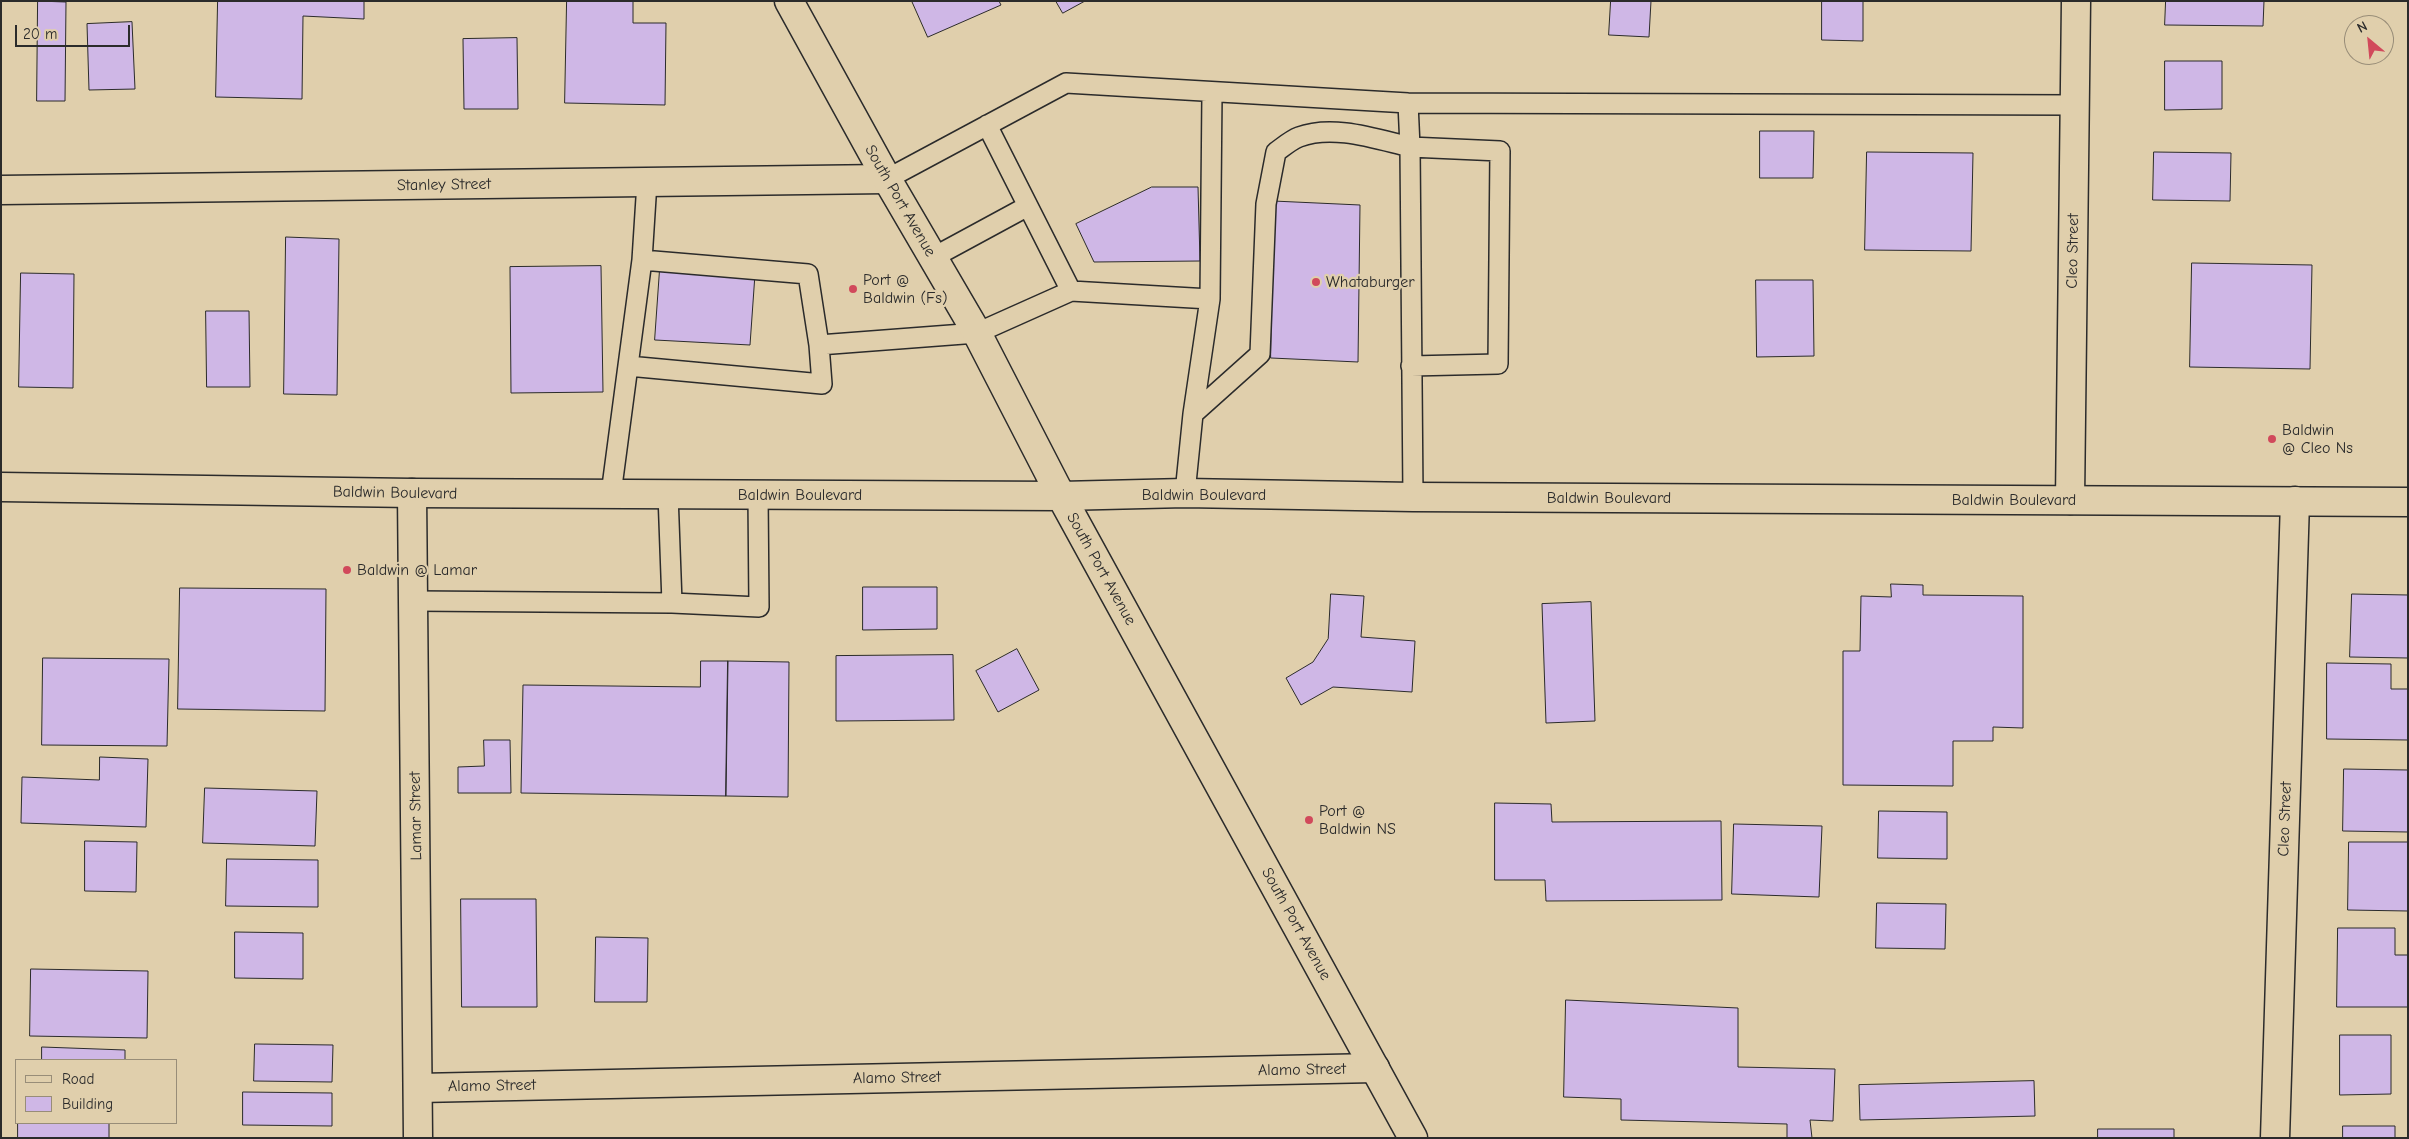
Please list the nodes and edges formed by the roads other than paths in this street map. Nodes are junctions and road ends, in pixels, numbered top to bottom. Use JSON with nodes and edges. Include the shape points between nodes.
{"nodes":[{"id":1,"x":789,"y":1,"type":"edge"},
{"id":2,"x":2076,"y":1,"type":"edge"},
{"id":3,"x":1212,"y":93,"type":"junction"},
{"id":4,"x":1408,"y":103,"type":"junction"},
{"id":5,"x":2074,"y":105,"type":"junction"},
{"id":6,"x":987,"y":126,"type":"junction"},
{"id":7,"x":1410,"y":147,"type":"junction"},
{"id":8,"x":887,"y":179,"type":"junction"},
{"id":9,"x":647,"y":182,"type":"junction"},
{"id":10,"x":1,"y":190,"type":"edge"},
{"id":11,"x":1028,"y":206,"type":"junction"},
{"id":12,"x":932,"y":258,"type":"junction"},
{"id":13,"x":642,"y":260,"type":"junction"},
{"id":14,"x":1071,"y":290,"type":"junction"},
{"id":15,"x":1210,"y":299,"type":"junction"},
{"id":16,"x":977,"y":333,"type":"junction"},
{"id":17,"x":819,"y":345,"type":"junction"},
{"id":18,"x":628,"y":366,"type":"junction"},
{"id":19,"x":1411,"y":366,"type":"junction"},
{"id":20,"x":1193,"y":414,"type":"junction"},
{"id":21,"x":1,"y":487,"type":"edge"},
{"id":22,"x":1185,"y":493,"type":"junction"},
{"id":23,"x":412,"y":494,"type":"junction"},
{"id":24,"x":610,"y":494,"type":"junction"},
{"id":25,"x":668,"y":494,"type":"junction"},
{"id":26,"x":758,"y":495,"type":"junction"},
{"id":27,"x":1062,"y":496,"type":"junction"},
{"id":28,"x":1413,"y":498,"type":"junction"},
{"id":29,"x":2070,"y":500,"type":"junction"},
{"id":30,"x":2295,"y":501,"type":"junction"},
{"id":31,"x":2408,"y":502,"type":"edge"},
{"id":32,"x":414,"y":601,"type":"junction"},
{"id":33,"x":672,"y":603,"type":"junction"},
{"id":34,"x":1375,"y":1068,"type":"junction"},
{"id":35,"x":419,"y":1088,"type":"junction"},
{"id":36,"x":418,"y":1138,"type":"edge"},
{"id":37,"x":1413,"y":1138,"type":"edge"},
{"id":38,"x":2274,"y":1138,"type":"edge"}],
"edges":[{"from":1,"to":8,"type":"main road","name":"South Port Avenue"},
{"from":2,"to":5,"type":"main road","name":"Cleo Street"},
{"from":3,"to":4,"type":"lane"},
{"from":3,"to":6,"type":"lane","via":[[1066,83]]},
{"from":3,"to":15,"type":"lane"},
{"from":4,"to":5,"type":"lane"},
{"from":4,"to":7,"type":"lane"},
{"from":5,"to":29,"type":"main road","name":"Cleo Street"},
{"from":6,"to":8,"type":"lane"},
{"from":6,"to":11,"type":"lane"},
{"from":7,"to":19,"type":"lane"},
{"from":7,"to":19,"type":"lane","via":[[1500,151],[1498,364]]},
{"from":7,"to":20,"type":"lane","via":[[1326,131],[1298,137],[1276,152],[1266,204],[1260,354]]},
{"from":8,"to":9,"type":"main road","name":"Stanley Street"},
{"from":8,"to":12,"type":"main road","name":"South Port Avenue"},
{"from":9,"to":10,"type":"main road","name":"Stanley Street"},
{"from":9,"to":13,"type":"lane"},
{"from":11,"to":12,"type":"lane"},
{"from":11,"to":14,"type":"lane"},
{"from":12,"to":16,"type":"main road","name":"South Port Avenue"},
{"from":13,"to":17,"type":"lane","via":[[808,274]]},
{"from":13,"to":18,"type":"lane"},
{"from":14,"to":15,"type":"lane"},
{"from":14,"to":16,"type":"lane"},
{"from":15,"to":20,"type":"lane"},
{"from":16,"to":17,"type":"lane"},
{"from":16,"to":27,"type":"main road","name":"South Port Avenue"},
{"from":17,"to":18,"type":"lane","via":[[822,384]]},
{"from":18,"to":24,"type":"lane"},
{"from":19,"to":28,"type":"lane"},
{"from":20,"to":22,"type":"lane"},
{"from":21,"to":23,"type":"main road","name":"Baldwin Boulevard"},
{"from":22,"to":27,"type":"main road","name":"Baldwin Boulevard"},
{"from":22,"to":28,"type":"main road","name":"Baldwin Boulevard"},
{"from":23,"to":24,"type":"main road","name":"Baldwin Boulevard"},
{"from":23,"to":32,"type":"main road","name":"Lamar Street"},
{"from":24,"to":25,"type":"main road","name":"Baldwin Boulevard"},
{"from":25,"to":26,"type":"main road","name":"Baldwin Boulevard"},
{"from":25,"to":33,"type":"lane"},
{"from":26,"to":27,"type":"main road","name":"Baldwin Boulevard"},
{"from":26,"to":33,"type":"lane","via":[[759,607]]},
{"from":27,"to":34,"type":"main road","name":"South Port Avenue"},
{"from":28,"to":29,"type":"main road","name":"Baldwin Boulevard"},
{"from":29,"to":30,"type":"main road","name":"Baldwin Boulevard"},
{"from":30,"to":31,"type":"main road","name":"Baldwin Boulevard"},
{"from":30,"to":38,"type":"main road","name":"Cleo Street"},
{"from":32,"to":33,"type":"lane"},
{"from":32,"to":35,"type":"main road","name":"Lamar Street"},
{"from":34,"to":35,"type":"main road","name":"Alamo Street"},
{"from":34,"to":37,"type":"main road","name":"South Port Avenue"},
{"from":35,"to":36,"type":"main road","name":"Lamar Street"}]}
